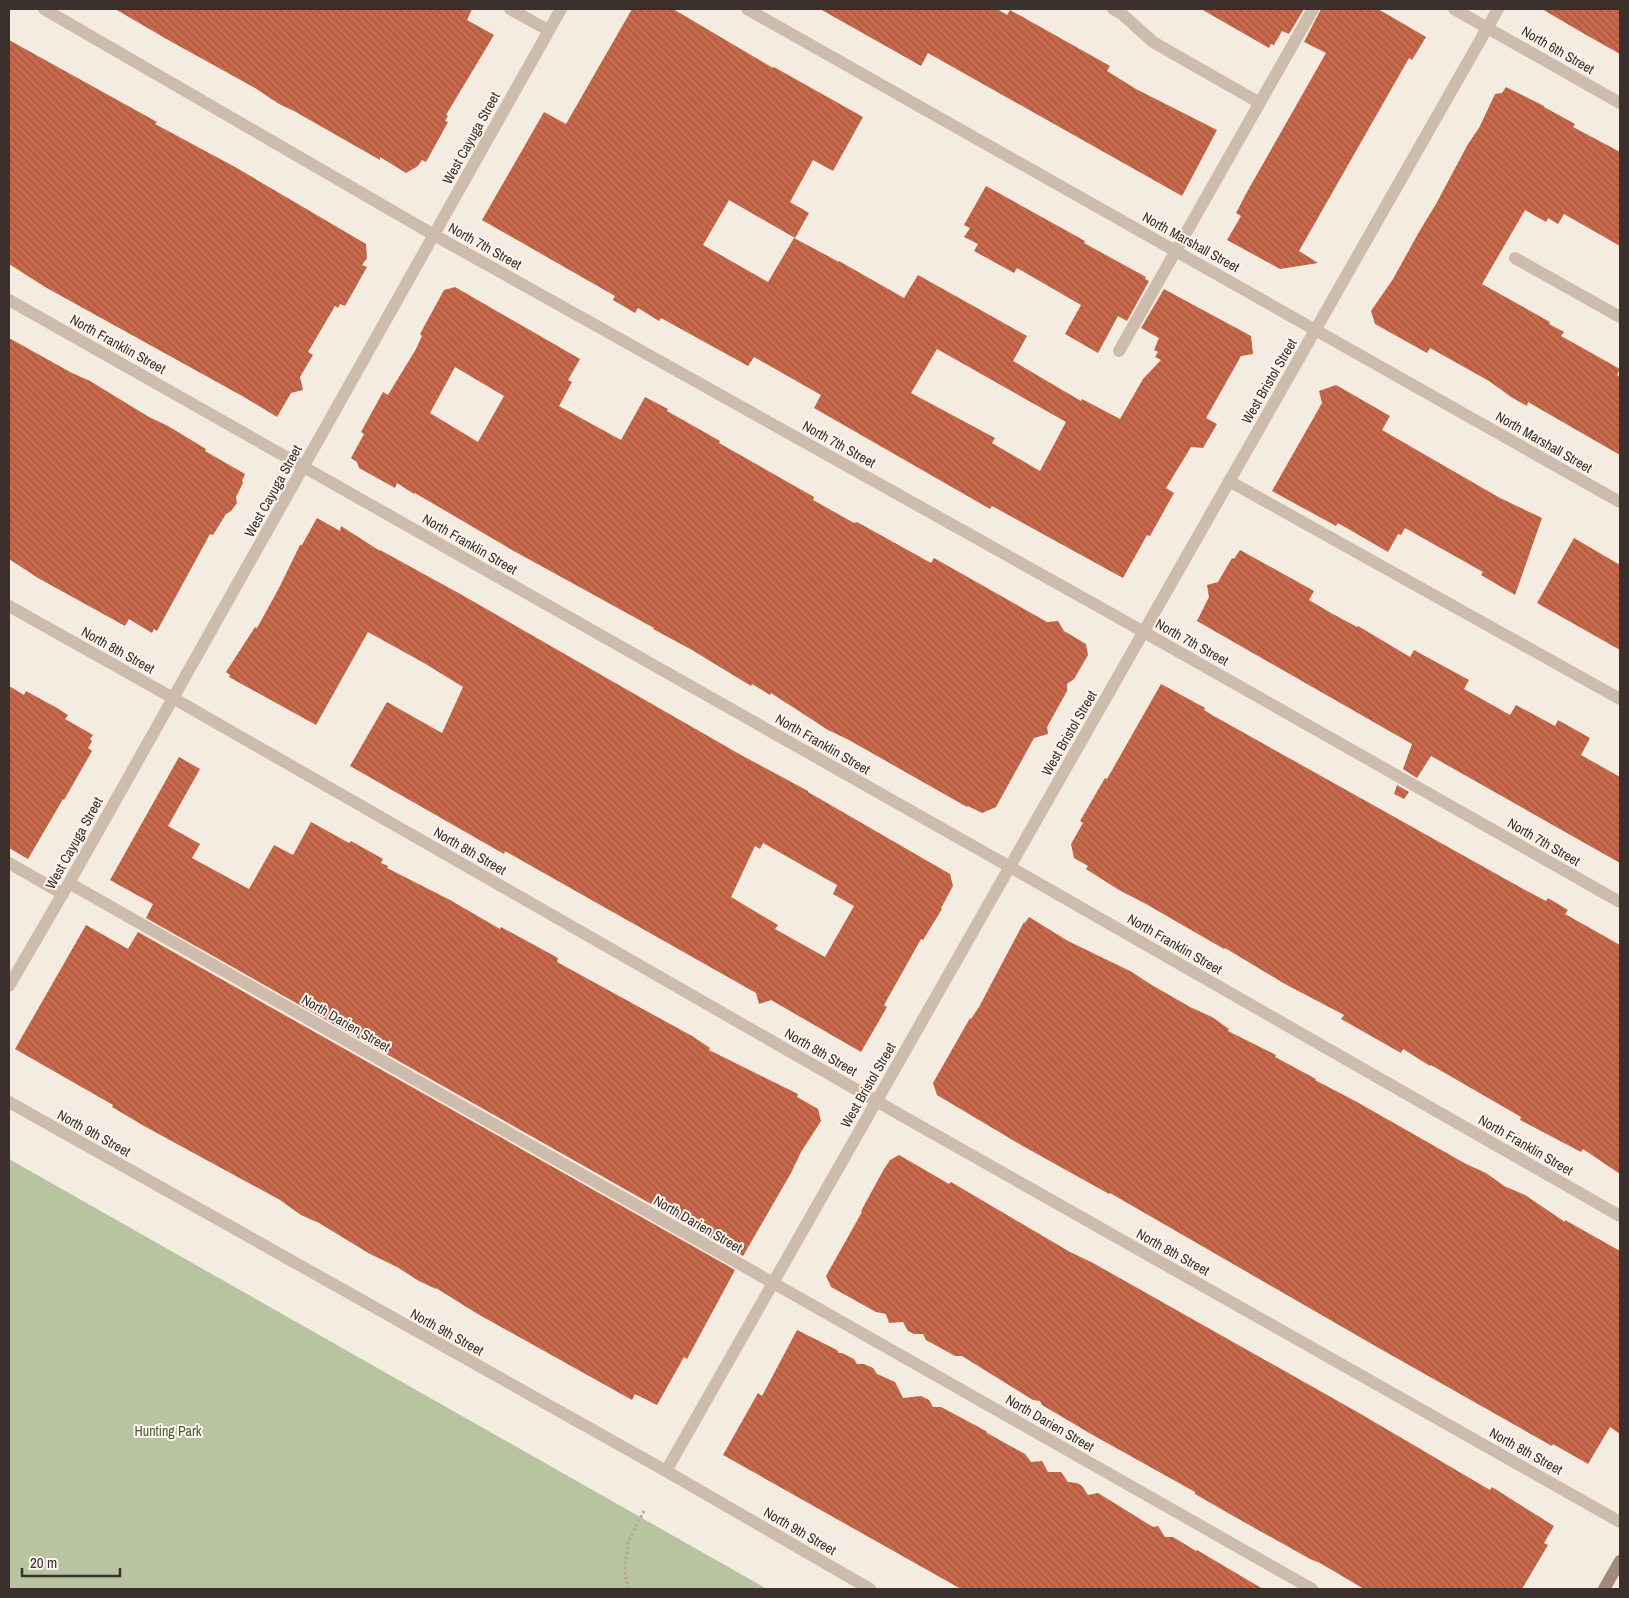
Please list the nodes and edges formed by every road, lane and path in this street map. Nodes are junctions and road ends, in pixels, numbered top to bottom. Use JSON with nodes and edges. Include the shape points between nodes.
{"nodes":[{"id":1,"x":44,"y":9,"type":"edge"},
{"id":2,"x":510,"y":9,"type":"edge"},
{"id":3,"x":561,"y":9,"type":"edge"},
{"id":4,"x":747,"y":9,"type":"edge"},
{"id":5,"x":1113,"y":9,"type":"edge"},
{"id":6,"x":1313,"y":9,"type":"edge"},
{"id":7,"x":1454,"y":9,"type":"edge"},
{"id":8,"x":1498,"y":9,"type":"edge"},
{"id":9,"x":1487,"y":27,"type":"junction"},
{"id":10,"x":548,"y":30,"type":"junction"},
{"id":11,"x":1260,"y":103,"type":"junction"},
{"id":12,"x":1620,"y":103,"type":"edge"},
{"id":13,"x":434,"y":235,"type":"junction"},
{"id":14,"x":1177,"y":251,"type":"junction"},
{"id":15,"x":1516,"y":258,"type":"dead end"},
{"id":16,"x":9,"y":300,"type":"edge"},
{"id":17,"x":1620,"y":317,"type":"edge"},
{"id":18,"x":1316,"y":329,"type":"junction"},
{"id":19,"x":1119,"y":351,"type":"dead end"},
{"id":20,"x":304,"y":467,"type":"junction"},
{"id":21,"x":1229,"y":481,"type":"junction"},
{"id":22,"x":1620,"y":502,"type":"edge"},
{"id":23,"x":9,"y":606,"type":"edge"},
{"id":24,"x":1143,"y":632,"type":"junction"},
{"id":25,"x":173,"y":698,"type":"junction"},
{"id":26,"x":1620,"y":699,"type":"edge"},
{"id":27,"x":9,"y":863,"type":"edge"},
{"id":28,"x":1010,"y":867,"type":"junction"},
{"id":29,"x":66,"y":888,"type":"junction"},
{"id":30,"x":1620,"y":902,"type":"edge"},
{"id":31,"x":9,"y":986,"type":"edge"},
{"id":32,"x":876,"y":1101,"type":"junction"},
{"id":33,"x":9,"y":1102,"type":"edge"},
{"id":34,"x":1620,"y":1216,"type":"edge"},
{"id":35,"x":772,"y":1283,"type":"junction"},
{"id":36,"x":666,"y":1471,"type":"junction"},
{"id":37,"x":644,"y":1511,"type":"dead end"},
{"id":38,"x":1620,"y":1522,"type":"edge"},
{"id":39,"x":1620,"y":1561,"type":"edge"},
{"id":40,"x":628,"y":1589,"type":"edge"},
{"id":41,"x":870,"y":1589,"type":"edge"},
{"id":42,"x":1312,"y":1589,"type":"edge"},
{"id":43,"x":1604,"y":1589,"type":"edge"}],
"edges":[{"from":1,"to":13,"type":"street","name":"North 7th Street"},
{"from":2,"to":10,"type":"street"},
{"from":3,"to":10,"type":"street","name":"West Cayuga Street"},
{"from":4,"to":14,"type":"street","name":"North Marshall Street"},
{"from":5,"to":11,"type":"street","via":[[1153,42]]},
{"from":6,"to":11,"type":"street"},
{"from":7,"to":9,"type":"street","name":"North 6th Street"},
{"from":8,"to":9,"type":"street","name":"West Bristol Street"},
{"from":9,"to":12,"type":"street","name":"North 6th Street"},
{"from":9,"to":18,"type":"street","name":"West Bristol Street"},
{"from":10,"to":13,"type":"street","name":"West Cayuga Street"},
{"from":11,"to":14,"type":"street"},
{"from":13,"to":20,"type":"street","name":"West Cayuga Street"},
{"from":13,"to":24,"type":"street","name":"North 7th Street"},
{"from":14,"to":18,"type":"street","name":"North Marshall Street"},
{"from":14,"to":19,"type":"street"},
{"from":15,"to":17,"type":"street"},
{"from":16,"to":20,"type":"street","name":"North Franklin Street"},
{"from":18,"to":21,"type":"street","name":"West Bristol Street"},
{"from":18,"to":22,"type":"street","name":"North Marshall Street"},
{"from":20,"to":25,"type":"street","name":"West Cayuga Street"},
{"from":20,"to":28,"type":"street","name":"North Franklin Street"},
{"from":21,"to":24,"type":"street","name":"West Bristol Street"},
{"from":21,"to":26,"type":"street"},
{"from":23,"to":25,"type":"street","name":"North 8th Street"},
{"from":24,"to":28,"type":"street","name":"West Bristol Street"},
{"from":24,"to":30,"type":"street","name":"North 7th Street"},
{"from":25,"to":29,"type":"street","name":"West Cayuga Street"},
{"from":25,"to":32,"type":"street","name":"North 8th Street"},
{"from":27,"to":29,"type":"street","name":"North Darien Street"},
{"from":28,"to":32,"type":"street","name":"West Bristol Street"},
{"from":28,"to":34,"type":"street","name":"North Franklin Street"},
{"from":29,"to":31,"type":"street","name":"West Cayuga Street"},
{"from":29,"to":35,"type":"street","name":"North Darien Street"},
{"from":32,"to":35,"type":"street","name":"West Bristol Street"},
{"from":32,"to":38,"type":"street","name":"North 8th Street"},
{"from":33,"to":36,"type":"street","name":"North 9th Street"},
{"from":35,"to":36,"type":"street","name":"West Bristol Street"},
{"from":35,"to":42,"type":"street","name":"North Darien Street"},
{"from":36,"to":41,"type":"street","name":"North 9th Street"},
{"from":37,"to":40,"type":"path","via":[[628,1542],[625,1571]]},
{"from":39,"to":43,"type":"main road"}]}
